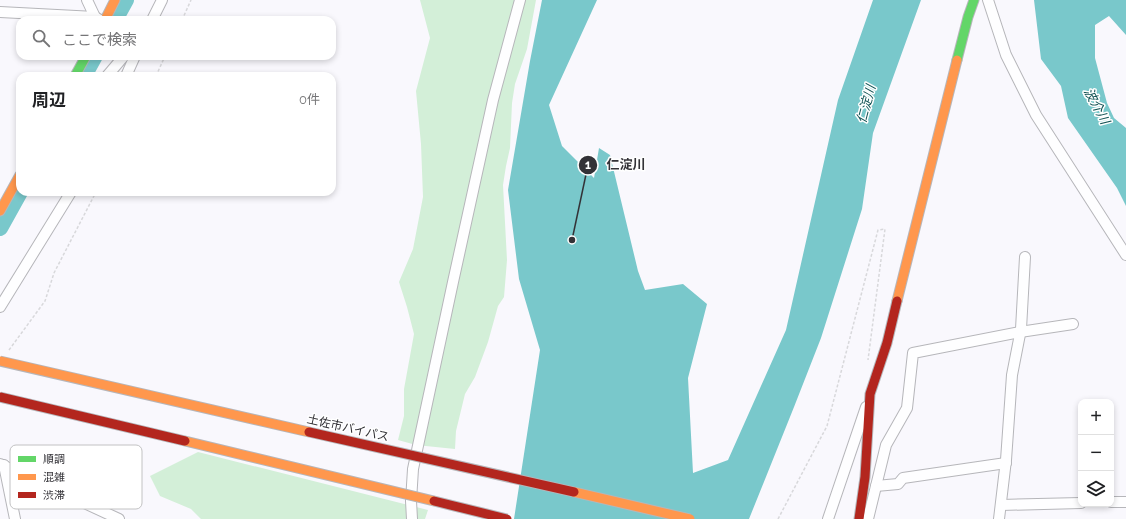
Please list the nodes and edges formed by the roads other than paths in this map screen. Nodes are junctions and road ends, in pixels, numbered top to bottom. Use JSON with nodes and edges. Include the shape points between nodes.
{"nodes":[{"id":1,"x":88,"y":0,"type":"edge"},
{"id":2,"x":115,"y":0,"type":"edge"},
{"id":3,"x":162,"y":0,"type":"edge"},
{"id":4,"x":520,"y":0,"type":"edge"},
{"id":5,"x":974,"y":0,"type":"edge"},
{"id":6,"x":988,"y":0,"type":"edge"},
{"id":7,"x":0,"y":12,"type":"edge"},
{"id":8,"x":57,"y":16,"type":"edge"},
{"id":9,"x":98,"y":16,"type":"edge"},
{"id":10,"x":102,"y":16,"type":"edge"},
{"id":11,"x":154,"y":16,"type":"edge"},
{"id":12,"x":84,"y":60,"type":"edge"},
{"id":13,"x":121,"y":60,"type":"edge"},
{"id":14,"x":133,"y":60,"type":"edge"},
{"id":15,"x":77,"y":72,"type":"edge"},
{"id":16,"x":110,"y":72,"type":"edge"},
{"id":17,"x":128,"y":72,"type":"edge"},
{"id":18,"x":16,"y":182,"type":"edge"},
{"id":19,"x":69,"y":196,"type":"edge"},
{"id":20,"x":0,"y":211,"type":"edge"},
{"id":21,"x":1126,"y":255,"type":"edge"},
{"id":22,"x":1025,"y":258,"type":"dead end"},
{"id":23,"x":0,"y":307,"type":"edge"},
{"id":24,"x":1073,"y":324,"type":"dead end"},
{"id":25,"x":1020,"y":332,"type":"junction"},
{"id":26,"x":0,"y":361,"type":"edge"},
{"id":27,"x":871,"y":392,"type":"junction"},
{"id":28,"x":0,"y":397,"type":"edge"},
{"id":29,"x":1006,"y":463,"type":"junction"},
{"id":30,"x":2,"y":465,"type":"edge"},
{"id":31,"x":876,"y":486,"type":"junction"},
{"id":32,"x":10,"y":498,"type":"edge"},
{"id":33,"x":1114,"y":502,"type":"edge"},
{"id":34,"x":1126,"y":502,"type":"edge"},
{"id":35,"x":1078,"y":503,"type":"edge"},
{"id":36,"x":1001,"y":505,"type":"junction"},
{"id":37,"x":13,"y":509,"type":"edge"},
{"id":38,"x":97,"y":509,"type":"edge"},
{"id":39,"x":15,"y":519,"type":"edge"},
{"id":40,"x":119,"y":519,"type":"edge"},
{"id":41,"x":412,"y":519,"type":"edge"},
{"id":42,"x":507,"y":519,"type":"edge"},
{"id":43,"x":690,"y":519,"type":"edge"},
{"id":44,"x":828,"y":519,"type":"edge"},
{"id":45,"x":859,"y":519,"type":"edge"},
{"id":46,"x":868,"y":519,"type":"edge"},
{"id":47,"x":999,"y":519,"type":"edge"}],
"edges":[{"from":1,"to":9,"type":"street"},
{"from":2,"to":10,"type":"main road"},
{"from":3,"to":11,"type":"street"},
{"from":4,"to":41,"type":"street","via":[[493,100],[413,469]]},
{"from":5,"to":27,"type":"main road","via":[[887,343]]},
{"from":6,"to":21,"type":"street","via":[[1006,55],[1036,115]]},
{"from":7,"to":8,"type":"street"},
{"from":12,"to":15,"type":"main road"},
{"from":13,"to":16,"type":"street"},
{"from":14,"to":17,"type":"street"},
{"from":18,"to":20,"type":"main road"},
{"from":19,"to":23,"type":"street"},
{"from":22,"to":25,"type":"street"},
{"from":24,"to":25,"type":"street"},
{"from":25,"to":29,"type":"street","via":[[1012,375]]},
{"from":25,"to":31,"type":"street","via":[[913,353],[907,408],[886,445]]},
{"from":26,"to":43,"type":"main road","name":"土佐市バイパス","bridge":true},
{"from":27,"to":44,"type":"street"},
{"from":27,"to":45,"type":"main road","via":[[865,477]]},
{"from":28,"to":42,"type":"main road","bridge":true},
{"from":29,"to":31,"type":"street","via":[[903,478],[898,484]]},
{"from":29,"to":36,"type":"street"},
{"from":30,"to":32,"type":"street"},
{"from":31,"to":46,"type":"street"},
{"from":33,"to":34,"type":"street"},
{"from":35,"to":36,"type":"street"},
{"from":36,"to":47,"type":"street"},
{"from":37,"to":39,"type":"street"},
{"from":38,"to":40,"type":"street"}]}
